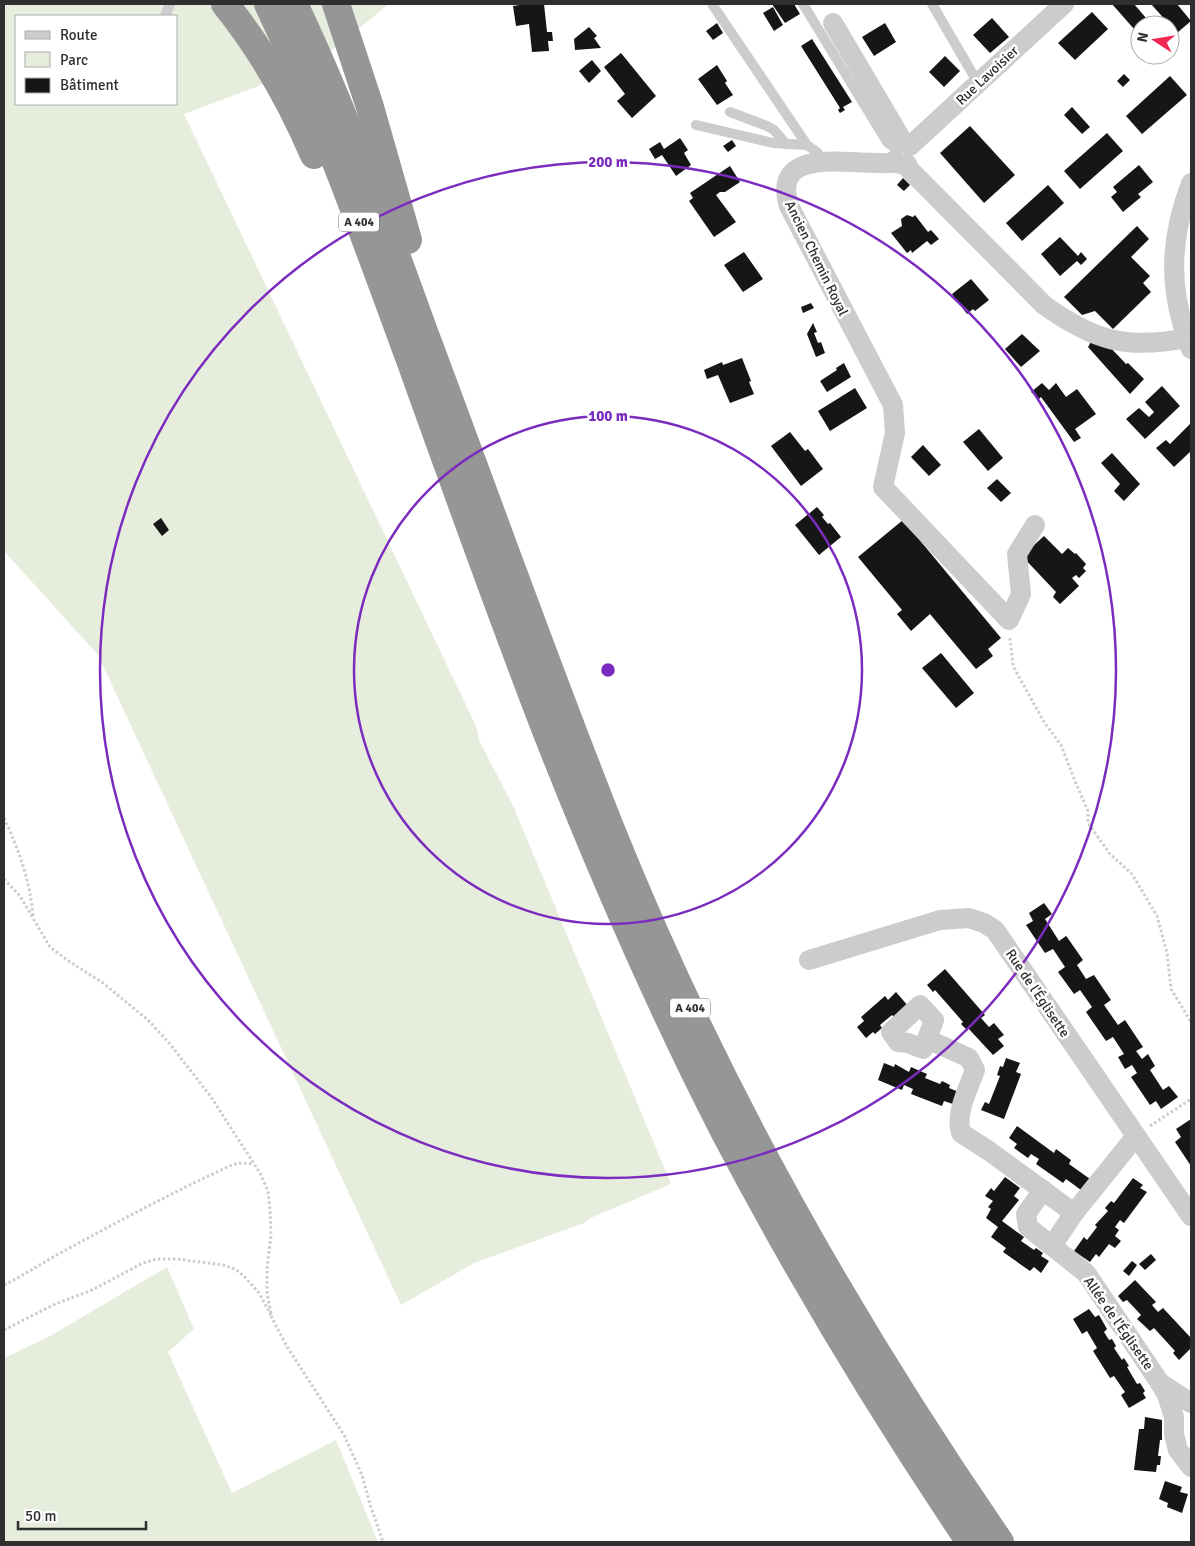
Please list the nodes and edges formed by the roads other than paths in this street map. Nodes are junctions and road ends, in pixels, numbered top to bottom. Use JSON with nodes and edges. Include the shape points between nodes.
{"nodes":[{"id":1,"x":225,"y":4,"type":"edge"},
{"id":2,"x":268,"y":4,"type":"edge"},
{"id":3,"x":294,"y":4,"type":"edge"},
{"id":4,"x":336,"y":4,"type":"edge"},
{"id":5,"x":712,"y":4,"type":"edge"},
{"id":6,"x":803,"y":4,"type":"edge"},
{"id":7,"x":932,"y":4,"type":"edge"},
{"id":8,"x":1064,"y":4,"type":"edge"},
{"id":9,"x":833,"y":24,"type":"dead end"},
{"id":10,"x":978,"y":83,"type":"junction"},
{"id":11,"x":730,"y":112,"type":"dead end"},
{"id":12,"x":696,"y":125,"type":"dead end"},
{"id":13,"x":786,"y":144,"type":"junction"},
{"id":14,"x":807,"y":144,"type":"junction"},
{"id":15,"x":902,"y":152,"type":"junction"},
{"id":16,"x":820,"y":161,"type":"junction"},
{"id":17,"x":1191,"y":183,"type":"edge"},
{"id":18,"x":1189,"y":344,"type":"edge"},
{"id":19,"x":451,"y":439,"type":"junction"},
{"id":20,"x":1035,"y":525,"type":"dead end"},
{"id":21,"x":808,"y":960,"type":"dead end"},
{"id":22,"x":927,"y":1038,"type":"dead end"},
{"id":23,"x":1136,"y":1136,"type":"junction"},
{"id":24,"x":1043,"y":1190,"type":"junction"},
{"id":25,"x":1074,"y":1212,"type":"junction"},
{"id":26,"x":1191,"y":1216,"type":"edge"},
{"id":27,"x":1052,"y":1246,"type":"junction"},
{"id":28,"x":1160,"y":1383,"type":"junction"},
{"id":29,"x":1191,"y":1404,"type":"edge"},
{"id":30,"x":1191,"y":1467,"type":"edge"},
{"id":31,"x":970,"y":1542,"type":"edge"},
{"id":32,"x":1000,"y":1542,"type":"edge"}],
"edges":[{"from":1,"to":19,"type":"highway","via":[[263,55],[299,122]]},
{"from":2,"to":19,"type":"highway","number":"A 404"},
{"from":3,"to":19,"type":"highway","number":"A 404","via":[[344,117]]},
{"from":4,"to":19,"type":"highway","via":[[370,107]]},
{"from":5,"to":14,"type":"lane"},
{"from":6,"to":15,"type":"lane","via":[[887,142]]},
{"from":7,"to":10,"type":"lane"},
{"from":8,"to":10,"type":"street","name":"Rue Lavoisier"},
{"from":9,"to":15,"type":"street","via":[[902,140]]},
{"from":10,"to":15,"type":"street","name":"Rue Lavoisier"},
{"from":11,"to":13,"type":"lane","via":[[768,126]]},
{"from":12,"to":13,"type":"lane"},
{"from":13,"to":14,"type":"lane"},
{"from":14,"to":16,"type":"lane","via":[[818,153]]},
{"from":15,"to":16,"type":"street","name":"Ancien Chemin Royal","via":[[892,163]]},
{"from":15,"to":18,"type":"street","via":[[909,169],[1044,305],[1068,322],[1118,341]]},
{"from":16,"to":20,"type":"street","name":"Ancien Chemin Royal","via":[[801,167],[790,175],[786,195],[893,405],[895,432],[883,487],[1009,620],[1020,594],[1017,554]]},
{"from":17,"to":18,"type":"street","via":[[1181,210],[1173,264],[1179,312]]},
{"from":19,"to":31,"type":"highway","number":"A 404","via":[[545,727],[622,915],[693,1069],[843,1345]]},
{"from":19,"to":32,"type":"highway","number":"A 404","via":[[518,585],[613,834],[706,1042],[776,1179],[843,1298],[930,1438]]},
{"from":21,"to":23,"type":"street","name":"Rue de l'Églisette","via":[[940,920],[969,918],[984,923],[995,930]]},
{"from":22,"to":24,"type":"street","via":[[969,1058],[975,1070],[960,1116],[961,1133]]},
{"from":23,"to":25,"type":"street"},
{"from":23,"to":26,"type":"street","name":"Rue de l'Églisette"},
{"from":24,"to":25,"type":"street"},
{"from":24,"to":27,"type":"street","name":"Allée de l'Églisette","via":[[1026,1214],[1028,1227]]},
{"from":25,"to":27,"type":"street"},
{"from":27,"to":28,"type":"street","name":"Allée de l'Églisette","via":[[1086,1273]]},
{"from":28,"to":29,"type":"street","name":"Allée de l'Églisette"},
{"from":28,"to":30,"type":"street","name":"Allée de l'Églisette","via":[[1174,1417],[1178,1450]]}]}
